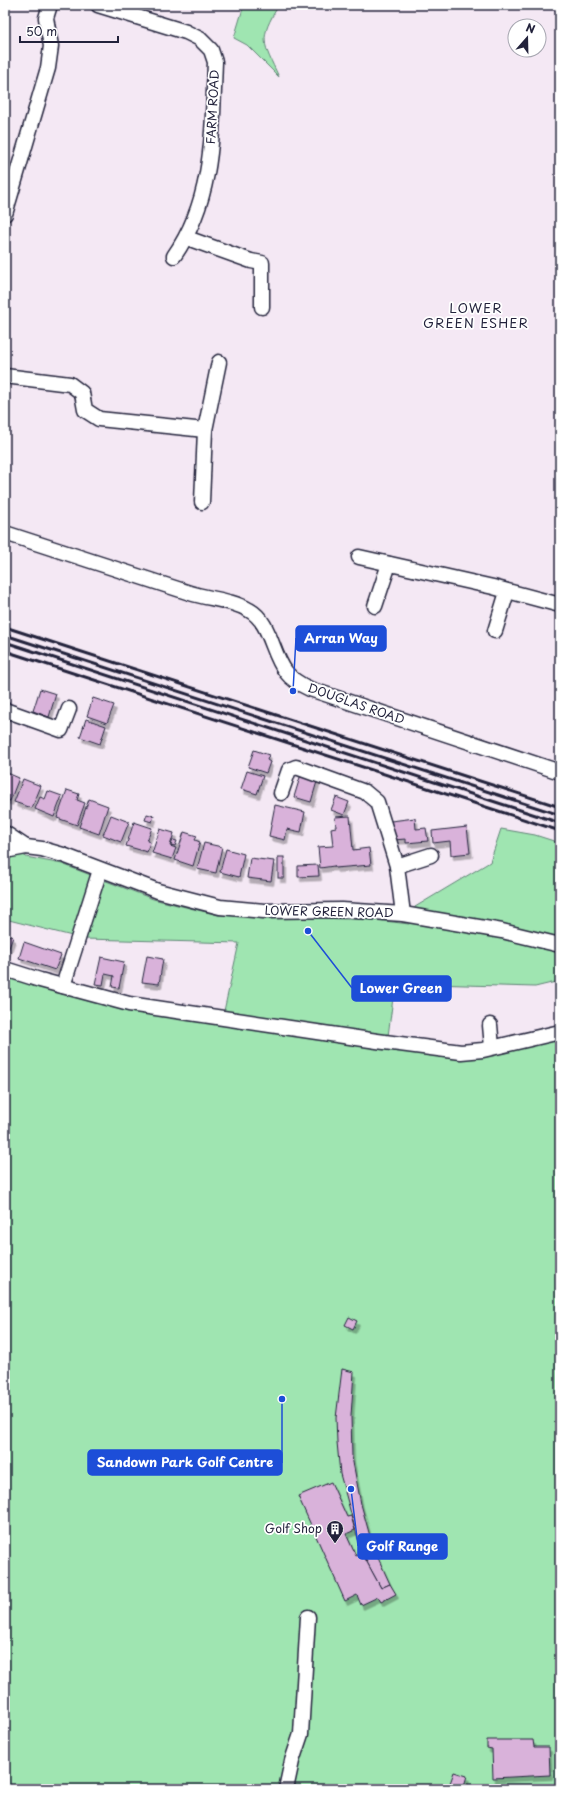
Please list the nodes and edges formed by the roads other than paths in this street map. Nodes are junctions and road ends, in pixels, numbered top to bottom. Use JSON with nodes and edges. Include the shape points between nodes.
{"nodes":[{"id":1,"x":50,"y":5,"type":"edge"},
{"id":2,"x":98,"y":5,"type":"edge"},
{"id":3,"x":5,"y":214,"type":"edge"},
{"id":4,"x":186,"y":238,"type":"junction"},
{"id":5,"x":174,"y":256,"type":"dead end"},
{"id":6,"x":262,"y":307,"type":"dead end"},
{"id":7,"x":220,"y":362,"type":"dead end"},
{"id":8,"x":5,"y":376,"type":"edge"},
{"id":9,"x":205,"y":430,"type":"junction"},
{"id":10,"x":202,"y":502,"type":"dead end"},
{"id":11,"x":5,"y":533,"type":"edge"},
{"id":12,"x":359,"y":557,"type":"dead end"},
{"id":13,"x":389,"y":564,"type":"junction"},
{"id":14,"x":508,"y":592,"type":"junction"},
{"id":15,"x":560,"y":605,"type":"edge"},
{"id":16,"x":375,"y":606,"type":"dead end"},
{"id":17,"x":495,"y":632,"type":"dead end"},
{"id":18,"x":69,"y":709,"type":"dead end"},
{"id":19,"x":5,"y":710,"type":"edge"},
{"id":20,"x":560,"y":772,"type":"edge"},
{"id":21,"x":281,"y":794,"type":"dead end"},
{"id":22,"x":5,"y":833,"type":"edge"},
{"id":23,"x":26,"y":847,"type":"junction"},
{"id":24,"x":5,"y":851,"type":"edge"},
{"id":25,"x":431,"y":855,"type":"dead end"},
{"id":26,"x":397,"y":866,"type":"junction"},
{"id":27,"x":100,"y":870,"type":"junction"},
{"id":28,"x":403,"y":914,"type":"junction"},
{"id":29,"x":560,"y":944,"type":"edge"},
{"id":30,"x":5,"y":969,"type":"edge"},
{"id":31,"x":63,"y":986,"type":"junction"},
{"id":32,"x":490,"y":1025,"type":"dead end"},
{"id":33,"x":560,"y":1032,"type":"edge"},
{"id":34,"x":492,"y":1047,"type":"junction"},
{"id":35,"x":308,"y":1617,"type":"dead end"},
{"id":36,"x":286,"y":1789,"type":"edge"}],
"edges":[{"from":1,"to":3,"type":"street","via":[[46,18],[50,46],[48,68]]},
{"from":2,"to":4,"type":"street","name":"FARM ROAD","via":[[186,32],[200,39],[211,50],[215,62],[210,165],[205,188]]},
{"from":4,"to":5,"type":"street","name":"FARM ROAD"},
{"from":4,"to":6,"type":"street","via":[[262,263]]},
{"from":7,"to":9,"type":"street"},
{"from":8,"to":9,"type":"street","via":[[70,384],[82,393],[85,410],[99,419]]},
{"from":9,"to":10,"type":"street"},
{"from":11,"to":20,"type":"street","name":"DOUGLAS ROAD","via":[[198,596],[250,610],[266,629],[286,672],[300,684]]},
{"from":12,"to":13,"type":"street"},
{"from":13,"to":14,"type":"street"},
{"from":13,"to":16,"type":"street"},
{"from":14,"to":15,"type":"street"},
{"from":14,"to":17,"type":"street"},
{"from":18,"to":19,"type":"street","via":[[61,730]]},
{"from":21,"to":26,"type":"street","via":[[289,770],[296,767],[365,792],[377,802]]},
{"from":22,"to":23,"type":"street"},
{"from":23,"to":24,"type":"street"},
{"from":23,"to":27,"type":"street","name":"LOWER GREEN ROAD","via":[[63,855]]},
{"from":25,"to":26,"type":"street"},
{"from":26,"to":28,"type":"street"},
{"from":27,"to":28,"type":"street","name":"LOWER GREEN ROAD","via":[[158,891],[220,907],[264,911],[342,910]]},
{"from":27,"to":31,"type":"street"},
{"from":28,"to":29,"type":"street","name":"LOWER GREEN ROAD"},
{"from":30,"to":31,"type":"street"},
{"from":31,"to":34,"type":"street","via":[[129,1004],[377,1041],[461,1052]]},
{"from":32,"to":34,"type":"street"},
{"from":33,"to":34,"type":"street"},
{"from":35,"to":36,"type":"street","via":[[301,1734]]}]}
